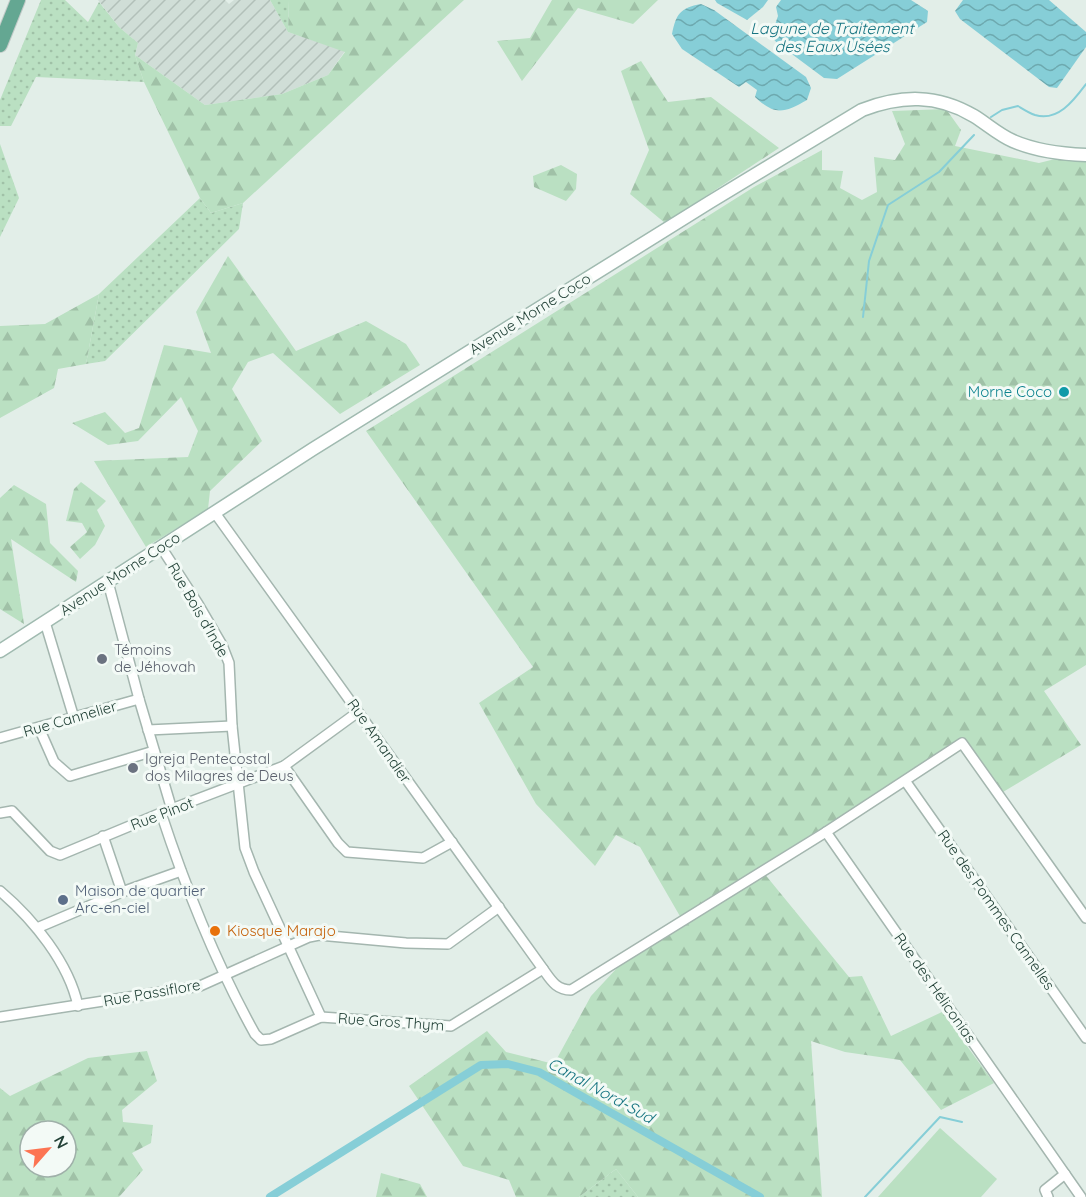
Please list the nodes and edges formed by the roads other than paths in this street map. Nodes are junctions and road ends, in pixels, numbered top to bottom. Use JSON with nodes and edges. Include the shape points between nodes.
{"nodes":[{"id":1,"x":18,"y":0,"type":"edge"},
{"id":2,"x":0,"y":45,"type":"edge"},
{"id":3,"x":1086,"y":154,"type":"edge"},
{"id":4,"x":215,"y":513,"type":"junction"},
{"id":5,"x":161,"y":547,"type":"junction"},
{"id":6,"x":108,"y":582,"type":"junction"},
{"id":7,"x":45,"y":622,"type":"junction"},
{"id":8,"x":0,"y":651,"type":"edge"},
{"id":9,"x":139,"y":699,"type":"junction"},
{"id":10,"x":358,"y":712,"type":"junction"},
{"id":11,"x":74,"y":718,"type":"junction"},
{"id":12,"x":232,"y":726,"type":"junction"},
{"id":13,"x":39,"y":728,"type":"junction"},
{"id":14,"x":148,"y":730,"type":"junction"},
{"id":15,"x":0,"y":738,"type":"edge"},
{"id":16,"x":154,"y":752,"type":"junction"},
{"id":17,"x":284,"y":766,"type":"junction"},
{"id":18,"x":906,"y":782,"type":"junction"},
{"id":19,"x":238,"y":785,"type":"junction"},
{"id":20,"x":172,"y":810,"type":"junction"},
{"id":21,"x":0,"y":813,"type":"edge"},
{"id":22,"x":161,"y":813,"type":"junction"},
{"id":23,"x":826,"y":832,"type":"junction"},
{"id":24,"x":103,"y":837,"type":"junction"},
{"id":25,"x":452,"y":842,"type":"junction"},
{"id":26,"x":181,"y":871,"type":"junction"},
{"id":27,"x":0,"y":891,"type":"edge"},
{"id":28,"x":122,"y":892,"type":"junction"},
{"id":29,"x":499,"y":906,"type":"junction"},
{"id":30,"x":1086,"y":918,"type":"edge"},
{"id":31,"x":37,"y":928,"type":"junction"},
{"id":32,"x":289,"y":946,"type":"junction"},
{"id":33,"x":543,"y":969,"type":"junction"},
{"id":34,"x":223,"y":975,"type":"junction"},
{"id":35,"x":78,"y":1006,"type":"junction"},
{"id":36,"x":0,"y":1017,"type":"edge"},
{"id":37,"x":321,"y":1017,"type":"junction"},
{"id":38,"x":1086,"y":1038,"type":"edge"},
{"id":39,"x":1065,"y":1174,"type":"junction"},
{"id":40,"x":1048,"y":1197,"type":"edge"},
{"id":41,"x":1081,"y":1197,"type":"edge"}],
"edges":[{"from":1,"to":2,"type":"main road"},
{"from":3,"to":4,"type":"street","name":"Avenue Morne Coco","via":[[1035,149],[1010,140],[972,115],[936,100],[886,101],[862,110]]},
{"from":4,"to":5,"type":"street","name":"Avenue Morne Coco"},
{"from":4,"to":10,"type":"street","name":"Rue Amandier"},
{"from":5,"to":6,"type":"street","name":"Avenue Morne Coco"},
{"from":5,"to":12,"type":"street","name":"Rue Bois d'Inde","via":[[222,645],[229,663]]},
{"from":6,"to":7,"type":"street","name":"Avenue Morne Coco"},
{"from":6,"to":9,"type":"street"},
{"from":7,"to":8,"type":"street","name":"Avenue Morne Coco"},
{"from":7,"to":11,"type":"street"},
{"from":9,"to":11,"type":"street","name":"Rue Cannelier"},
{"from":9,"to":14,"type":"street"},
{"from":10,"to":17,"type":"street","name":"Rue Pinot"},
{"from":10,"to":25,"type":"street","name":"Rue Amandier"},
{"from":11,"to":13,"type":"street","name":"Rue Cannelier"},
{"from":12,"to":14,"type":"street"},
{"from":12,"to":19,"type":"street","name":"Rue Bois d'Inde"},
{"from":13,"to":15,"type":"street","name":"Rue Cannelier"},
{"from":13,"to":16,"type":"street","via":[[54,762],[69,776]]},
{"from":14,"to":16,"type":"street"},
{"from":16,"to":20,"type":"street"},
{"from":17,"to":19,"type":"street","name":"Rue Pinot"},
{"from":17,"to":25,"type":"street","via":[[347,852],[423,858]]},
{"from":18,"to":23,"type":"street","name":"Rue Amandier"},
{"from":18,"to":30,"type":"street","name":"Rue Amandier","via":[[962,743]]},
{"from":18,"to":38,"type":"street","name":"Rue des Pommes Cannelles"},
{"from":19,"to":20,"type":"street","name":"Rue Pinot"},
{"from":19,"to":32,"type":"street","name":"Rue Bois d'Inde","via":[[246,848]]},
{"from":20,"to":22,"type":"street","name":"Rue Pinot"},
{"from":21,"to":24,"type":"street","name":"Rue Pinot","via":[[12,811],[50,851],[60,855]]},
{"from":22,"to":24,"type":"street","name":"Rue Pinot"},
{"from":22,"to":26,"type":"street","name":"Rue Gros Thym"},
{"from":23,"to":33,"type":"street","name":"Rue Amandier","via":[[571,990],[556,986]]},
{"from":23,"to":39,"type":"street","name":"Rue des Héliconias"},
{"from":24,"to":28,"type":"street"},
{"from":25,"to":29,"type":"street","name":"Rue Amandier"},
{"from":26,"to":28,"type":"street"},
{"from":26,"to":34,"type":"street","name":"Rue Gros Thym"},
{"from":27,"to":31,"type":"street"},
{"from":28,"to":31,"type":"street"},
{"from":29,"to":32,"type":"street","name":"Rue Passiflore","via":[[448,944],[319,935]]},
{"from":29,"to":33,"type":"street","name":"Rue Amandier"},
{"from":31,"to":35,"type":"street","via":[[71,980]]},
{"from":32,"to":34,"type":"street","name":"Rue Passiflore"},
{"from":32,"to":37,"type":"street","name":"Rue Bois d'Inde"},
{"from":33,"to":37,"type":"street","name":"Rue Gros Thym","via":[[451,1026]]},
{"from":34,"to":35,"type":"street","name":"Rue Passiflore","via":[[200,986]]},
{"from":34,"to":37,"type":"street","name":"Rue Gros Thym","via":[[261,1040]]},
{"from":35,"to":36,"type":"street","name":"Rue Passiflore"},
{"from":39,"to":40,"type":"street","via":[[1047,1187]]},
{"from":39,"to":41,"type":"street","name":"Rue des Héliconias"}]}
